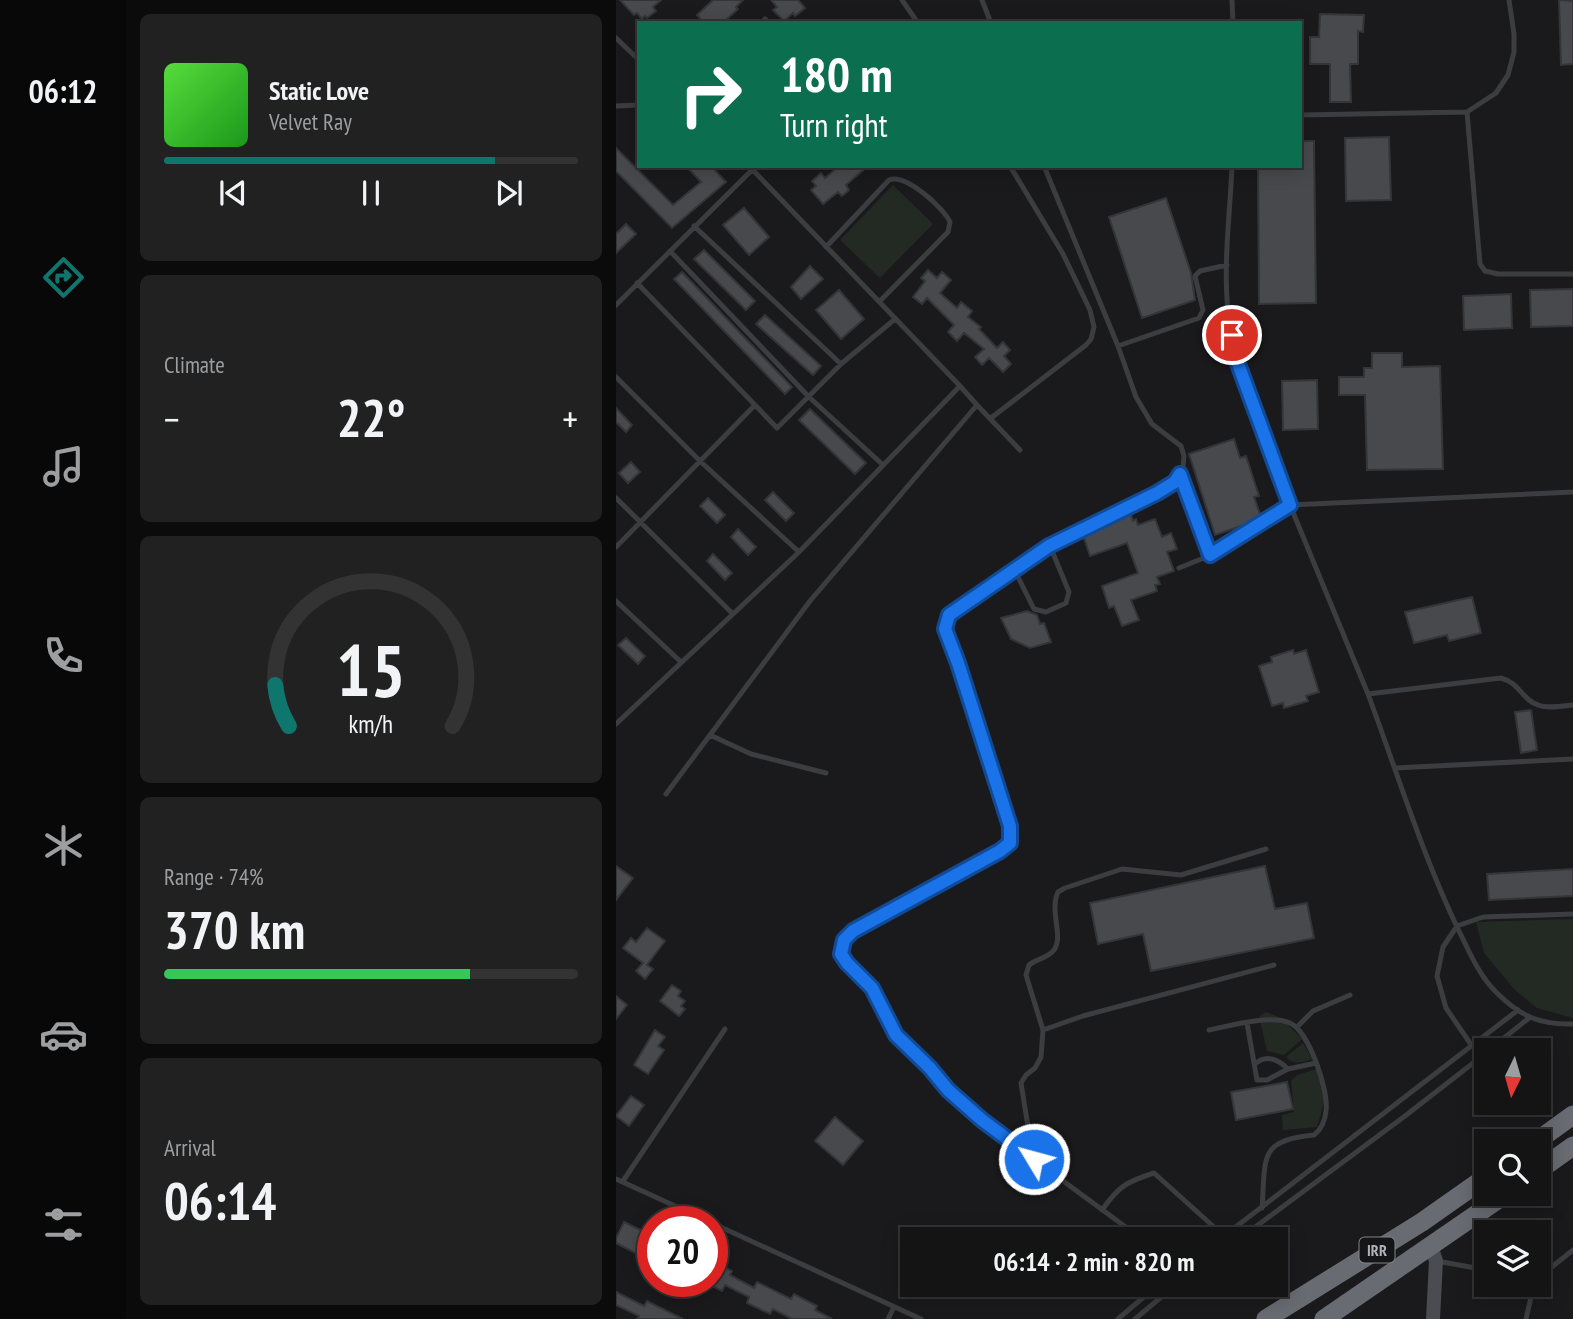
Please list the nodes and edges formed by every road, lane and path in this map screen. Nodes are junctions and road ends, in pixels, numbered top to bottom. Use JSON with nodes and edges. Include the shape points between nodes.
{"nodes":[{"id":1,"x":902,"y":0,"type":"edge"},
{"id":2,"x":982,"y":0,"type":"edge"},
{"id":3,"x":1232,"y":0,"type":"edge"},
{"id":4,"x":1509,"y":0,"type":"edge"},
{"id":5,"x":917,"y":21,"type":"edge"},
{"id":6,"x":990,"y":21,"type":"edge"},
{"id":7,"x":1233,"y":21,"type":"edge"},
{"id":8,"x":616,"y":38,"type":"edge"},
{"id":9,"x":637,"y":58,"type":"edge"},
{"id":10,"x":637,"y":105,"type":"edge"},
{"id":11,"x":616,"y":106,"type":"edge"},
{"id":12,"x":1467,"y":112,"type":"junction"},
{"id":13,"x":1302,"y":115,"type":"edge"},
{"id":14,"x":751,"y":168,"type":"edge"},
{"id":15,"x":1011,"y":168,"type":"edge"},
{"id":16,"x":1045,"y":168,"type":"edge"},
{"id":17,"x":1232,"y":168,"type":"edge"},
{"id":18,"x":694,"y":226,"type":"junction"},
{"id":19,"x":826,"y":247,"type":"junction"},
{"id":20,"x":670,"y":251,"type":"junction"},
{"id":21,"x":1227,"y":265,"type":"junction"},
{"id":22,"x":1573,"y":274,"type":"edge"},
{"id":23,"x":637,"y":284,"type":"junction"},
{"id":24,"x":880,"y":301,"type":"junction"},
{"id":25,"x":616,"y":305,"type":"edge"},
{"id":26,"x":895,"y":318,"type":"junction"},
{"id":27,"x":1118,"y":346,"type":"junction"},
{"id":28,"x":841,"y":363,"type":"junction"},
{"id":29,"x":616,"y":377,"type":"edge"},
{"id":30,"x":960,"y":386,"type":"junction"},
{"id":31,"x":809,"y":397,"type":"junction"},
{"id":32,"x":755,"y":405,"type":"junction"},
{"id":33,"x":977,"y":405,"type":"junction"},
{"id":34,"x":991,"y":418,"type":"junction"},
{"id":35,"x":1020,"y":450,"type":"dead end"},
{"id":36,"x":701,"y":462,"type":"junction"},
{"id":37,"x":883,"y":465,"type":"junction"},
{"id":38,"x":1180,"y":474,"type":"junction"},
{"id":39,"x":1573,"y":492,"type":"edge"},
{"id":40,"x":616,"y":498,"type":"edge"},
{"id":41,"x":1290,"y":505,"type":"junction"},
{"id":42,"x":641,"y":523,"type":"junction"},
{"id":43,"x":1049,"y":546,"type":"junction"},
{"id":44,"x":616,"y":547,"type":"edge"},
{"id":45,"x":799,"y":552,"type":"junction"},
{"id":46,"x":1210,"y":555,"type":"junction"},
{"id":47,"x":1179,"y":568,"type":"dead end"},
{"id":48,"x":1015,"y":571,"type":"junction"},
{"id":49,"x":616,"y":601,"type":"edge"},
{"id":50,"x":732,"y":613,"type":"junction"},
{"id":51,"x":681,"y":662,"type":"junction"},
{"id":52,"x":1368,"y":694,"type":"junction"},
{"id":53,"x":1573,"y":705,"type":"edge"},
{"id":54,"x":617,"y":720,"type":"edge"},
{"id":55,"x":710,"y":735,"type":"junction"},
{"id":56,"x":1573,"y":759,"type":"edge"},
{"id":57,"x":1395,"y":768,"type":"junction"},
{"id":58,"x":826,"y":773,"type":"dead end"},
{"id":59,"x":666,"y":794,"type":"dead end"},
{"id":60,"x":1266,"y":849,"type":"dead end"},
{"id":61,"x":1573,"y":914,"type":"edge"},
{"id":62,"x":1457,"y":926,"type":"junction"},
{"id":63,"x":1274,"y":965,"type":"dead end"},
{"id":64,"x":1350,"y":995,"type":"dead end"},
{"id":65,"x":1518,"y":1010,"type":"junction"},
{"id":66,"x":1530,"y":1018,"type":"junction"},
{"id":67,"x":1247,"y":1023,"type":"junction"},
{"id":68,"x":1573,"y":1024,"type":"edge"},
{"id":69,"x":1297,"y":1027,"type":"junction"},
{"id":70,"x":725,"y":1029,"type":"dead end"},
{"id":71,"x":1043,"y":1030,"type":"junction"},
{"id":72,"x":1209,"y":1030,"type":"dead end"},
{"id":73,"x":1504,"y":1038,"type":"edge"},
{"id":74,"x":1472,"y":1046,"type":"junction"},
{"id":75,"x":1474,"y":1061,"type":"edge"},
{"id":76,"x":1316,"y":1063,"type":"junction"},
{"id":77,"x":1255,"y":1064,"type":"junction"},
{"id":78,"x":1288,"y":1069,"type":"junction"},
{"id":79,"x":1573,"y":1115,"type":"edge"},
{"id":80,"x":1551,"y":1130,"type":"edge"},
{"id":81,"x":1573,"y":1146,"type":"edge"},
{"id":82,"x":1034,"y":1159,"type":"junction"},
{"id":83,"x":1551,"y":1162,"type":"edge"},
{"id":84,"x":619,"y":1180,"type":"edge"},
{"id":85,"x":1474,"y":1185,"type":"edge"},
{"id":86,"x":676,"y":1206,"type":"edge"},
{"id":87,"x":1491,"y":1206,"type":"edge"},
{"id":88,"x":1262,"y":1208,"type":"junction"},
{"id":89,"x":1102,"y":1210,"type":"junction"},
{"id":90,"x":1125,"y":1227,"type":"edge"},
{"id":91,"x":1211,"y":1227,"type":"edge"},
{"id":92,"x":1236,"y":1227,"type":"edge"},
{"id":93,"x":1255,"y":1227,"type":"edge"},
{"id":94,"x":728,"y":1230,"type":"edge"},
{"id":95,"x":1573,"y":1250,"type":"edge"},
{"id":96,"x":1434,"y":1253,"type":"junction"},
{"id":97,"x":1474,"y":1266,"type":"edge"},
{"id":98,"x":1551,"y":1268,"type":"edge"},
{"id":99,"x":1143,"y":1297,"type":"edge"},
{"id":100,"x":1161,"y":1297,"type":"edge"},
{"id":101,"x":1531,"y":1297,"type":"edge"},
{"id":102,"x":894,"y":1307,"type":"junction"},
{"id":103,"x":888,"y":1319,"type":"edge"},
{"id":104,"x":921,"y":1319,"type":"edge"},
{"id":105,"x":1118,"y":1319,"type":"edge"},
{"id":106,"x":1135,"y":1319,"type":"edge"},
{"id":107,"x":1266,"y":1319,"type":"edge"},
{"id":108,"x":1324,"y":1319,"type":"edge"},
{"id":109,"x":1433,"y":1319,"type":"edge"},
{"id":110,"x":1526,"y":1319,"type":"edge"}],
"edges":[{"from":1,"to":5,"type":"lane"},
{"from":2,"to":6,"type":"lane"},
{"from":3,"to":7,"type":"lane"},
{"from":4,"to":12,"type":"lane","via":[[1514,52],[1508,75],[1496,93]]},
{"from":8,"to":9,"type":"lane"},
{"from":10,"to":11,"type":"lane"},
{"from":12,"to":13,"type":"lane"},
{"from":12,"to":22,"type":"lane","via":[[1480,264],[1497,274]]},
{"from":14,"to":18,"type":"lane"},
{"from":14,"to":19,"type":"lane"},
{"from":15,"to":34,"type":"lane","via":[[1063,254],[1094,327],[1086,345]]},
{"from":16,"to":27,"type":"lane"},
{"from":17,"to":21,"type":"lane"},
{"from":18,"to":20,"type":"lane"},
{"from":18,"to":28,"type":"lane"},
{"from":19,"to":24,"type":"lane"},
{"from":19,"to":24,"type":"lane","via":[[894,178],[924,194],[946,215],[948,232]]},
{"from":20,"to":23,"type":"lane"},
{"from":20,"to":31,"type":"lane"},
{"from":21,"to":27,"type":"lane","via":[[1195,276],[1202,316]]},
{"from":21,"to":41,"type":"lane","via":[[1228,309],[1237,361]]},
{"from":23,"to":25,"type":"lane"},
{"from":23,"to":32,"type":"lane"},
{"from":24,"to":26,"type":"lane"},
{"from":26,"to":28,"type":"lane"},
{"from":26,"to":30,"type":"lane"},
{"from":27,"to":38,"type":"lane","via":[[1144,412],[1181,446]]},
{"from":28,"to":31,"type":"lane"},
{"from":29,"to":36,"type":"lane"},
{"from":30,"to":33,"type":"lane"},
{"from":30,"to":37,"type":"lane"},
{"from":31,"to":32,"type":"lane","via":[[777,428]]},
{"from":31,"to":37,"type":"lane"},
{"from":32,"to":36,"type":"lane"},
{"from":33,"to":34,"type":"lane"},
{"from":33,"to":55,"type":"lane","via":[[810,601]]},
{"from":34,"to":35,"type":"lane"},
{"from":36,"to":42,"type":"lane"},
{"from":36,"to":45,"type":"lane"},
{"from":37,"to":45,"type":"lane"},
{"from":38,"to":43,"type":"lane","via":[[1157,493]]},
{"from":38,"to":46,"type":"lane"},
{"from":39,"to":41,"type":"lane"},
{"from":40,"to":42,"type":"lane"},
{"from":41,"to":46,"type":"lane"},
{"from":41,"to":52,"type":"lane"},
{"from":42,"to":44,"type":"lane"},
{"from":42,"to":50,"type":"lane"},
{"from":43,"to":48,"type":"lane"},
{"from":43,"to":48,"type":"lane","via":[[1069,592],[1066,603],[1046,612],[1034,609]]},
{"from":45,"to":50,"type":"lane"},
{"from":46,"to":47,"type":"lane"},
{"from":48,"to":82,"type":"lane","via":[[958,607],[946,620],[945,629],[1010,826],[1010,843],[853,931],[844,940],[841,954],[872,988],[896,1035],[948,1090]]},
{"from":49,"to":51,"type":"lane"},
{"from":50,"to":51,"type":"lane"},
{"from":51,"to":54,"type":"lane"},
{"from":52,"to":53,"type":"lane","via":[[1501,678],[1511,680],[1539,706]]},
{"from":52,"to":57,"type":"lane"},
{"from":55,"to":58,"type":"lane","via":[[751,754]]},
{"from":55,"to":59,"type":"lane"},
{"from":56,"to":57,"type":"lane"},
{"from":57,"to":62,"type":"lane"},
{"from":60,"to":71,"type":"lane","via":[[1181,874],[1122,869],[1058,892],[1055,949],[1029,965],[1026,975]]},
{"from":61,"to":62,"type":"lane","via":[[1483,917]]},
{"from":62,"to":65,"type":"lane","via":[[1495,991]]},
{"from":62,"to":74,"type":"lane","via":[[1443,947],[1437,976],[1446,1008]]},
{"from":63,"to":71,"type":"lane"},
{"from":64,"to":69,"type":"lane","via":[[1313,1011]]},
{"from":65,"to":66,"type":"lane"},
{"from":65,"to":74,"type":"lane"},
{"from":66,"to":68,"type":"lane"},
{"from":66,"to":73,"type":"lane"},
{"from":67,"to":69,"type":"lane","via":[[1276,1020]]},
{"from":67,"to":72,"type":"lane"},
{"from":67,"to":77,"type":"lane"},
{"from":69,"to":76,"type":"lane"},
{"from":70,"to":84,"type":"lane"},
{"from":71,"to":82,"type":"lane","via":[[1039,1063],[1021,1083]]},
{"from":74,"to":88,"type":"lane"},
{"from":75,"to":93,"type":"lane"},
{"from":76,"to":78,"type":"lane"},
{"from":76,"to":88,"type":"lane","via":[[1327,1108],[1324,1123],[1314,1135],[1285,1139],[1273,1146],[1266,1164]]},
{"from":77,"to":78,"type":"lane","via":[[1269,1058]]},
{"from":77,"to":78,"type":"lane","via":[[1261,1081]]},
{"from":79,"to":80,"type":"highway"},
{"from":81,"to":83,"type":"highway"},
{"from":82,"to":89,"type":"lane"},
{"from":84,"to":86,"type":"lane"},
{"from":85,"to":107,"type":"highway","number":"IRR"},
{"from":87,"to":96,"type":"highway","number":"IRR"},
{"from":88,"to":92,"type":"lane"},
{"from":89,"to":90,"type":"lane"},
{"from":89,"to":91,"type":"lane","via":[[1116,1190],[1154,1173]]},
{"from":94,"to":102,"type":"lane"},
{"from":95,"to":98,"type":"lane"},
{"from":96,"to":97,"type":"lane"},
{"from":96,"to":108,"type":"highway","number":"IRR"},
{"from":96,"to":109,"type":"street"},
{"from":99,"to":105,"type":"lane"},
{"from":100,"to":106,"type":"lane"},
{"from":101,"to":110,"type":"lane"},
{"from":102,"to":103,"type":"lane"},
{"from":102,"to":104,"type":"lane"}]}
